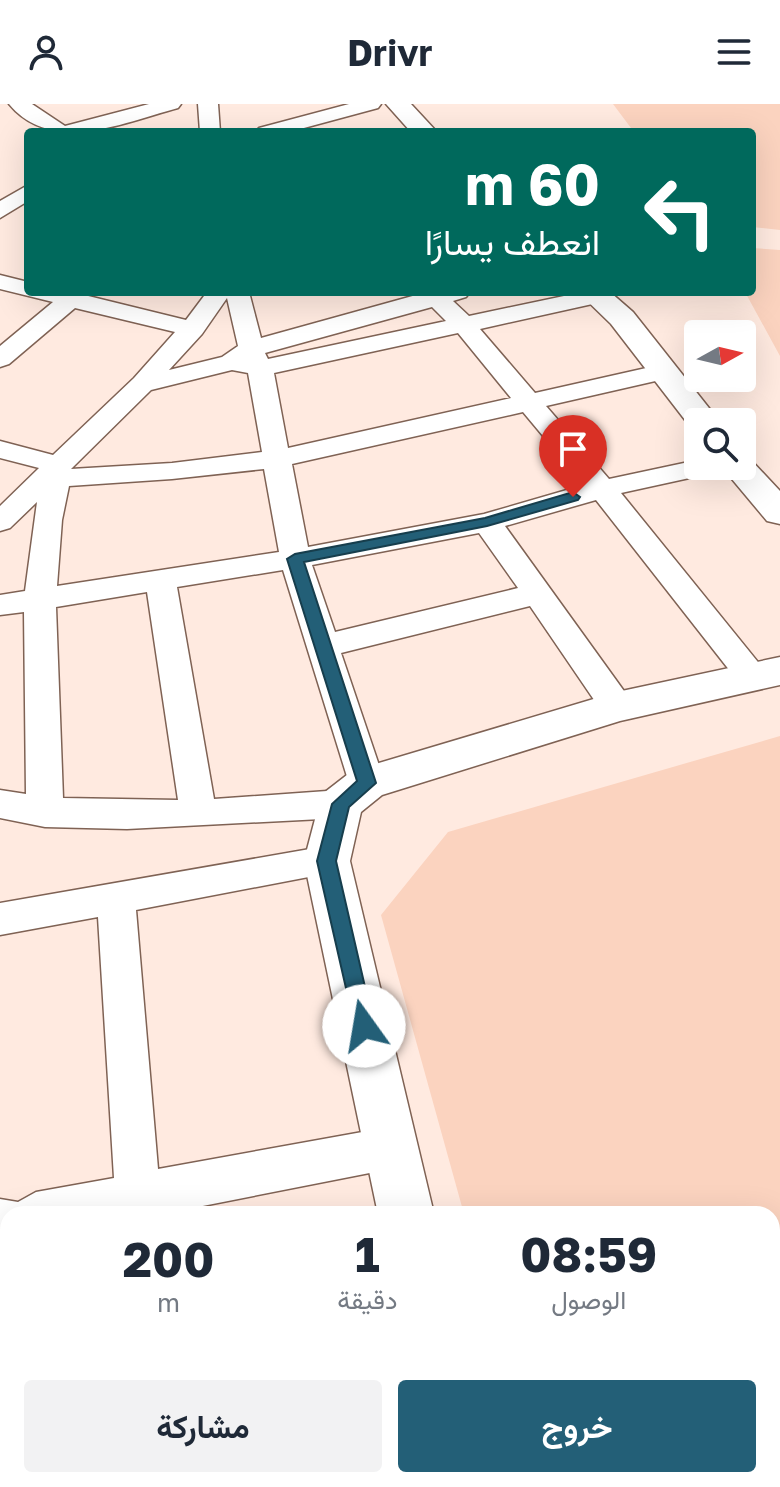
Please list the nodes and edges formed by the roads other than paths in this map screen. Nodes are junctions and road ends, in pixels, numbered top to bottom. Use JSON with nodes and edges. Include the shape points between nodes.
{"nodes":[{"id":1,"x":19,"y":104,"type":"edge"},
{"id":2,"x":171,"y":104,"type":"edge"},
{"id":3,"x":208,"y":104,"type":"edge"},
{"id":4,"x":298,"y":104,"type":"edge"},
{"id":5,"x":371,"y":104,"type":"edge"},
{"id":6,"x":398,"y":104,"type":"edge"},
{"id":7,"x":318,"y":118,"type":"junction"},
{"id":8,"x":57,"y":128,"type":"edge"},
{"id":9,"x":78,"y":128,"type":"edge"},
{"id":10,"x":210,"y":128,"type":"edge"},
{"id":11,"x":281,"y":128,"type":"edge"},
{"id":12,"x":421,"y":128,"type":"edge"},
{"id":13,"x":24,"y":194,"type":"edge"},
{"id":14,"x":0,"y":211,"type":"edge"},
{"id":15,"x":24,"y":217,"type":"edge"},
{"id":16,"x":0,"y":282,"type":"edge"},
{"id":17,"x":24,"y":288,"type":"edge"},
{"id":18,"x":58,"y":296,"type":"edge"},
{"id":19,"x":216,"y":296,"type":"edge"},
{"id":20,"x":238,"y":296,"type":"edge"},
{"id":21,"x":444,"y":296,"type":"edge"},
{"id":22,"x":448,"y":296,"type":"edge"},
{"id":23,"x":586,"y":296,"type":"edge"},
{"id":24,"x":597,"y":296,"type":"edge"},
{"id":25,"x":71,"y":299,"type":"junction"},
{"id":26,"x":462,"y":323,"type":"junction"},
{"id":27,"x":193,"y":329,"type":"junction"},
{"id":28,"x":0,"y":359,"type":"edge"},
{"id":29,"x":247,"y":360,"type":"junction"},
{"id":30,"x":664,"y":372,"type":"junction"},
{"id":31,"x":140,"y":385,"type":"junction"},
{"id":32,"x":525,"y":401,"type":"junction"},
{"id":33,"x":693,"y":408,"type":"edge"},
{"id":34,"x":0,"y":449,"type":"edge"},
{"id":35,"x":276,"y":459,"type":"junction"},
{"id":36,"x":684,"y":471,"type":"edge"},
{"id":37,"x":52,"y":475,"type":"junction"},
{"id":38,"x":751,"y":480,"type":"edge"},
{"id":39,"x":602,"y":489,"type":"junction"},
{"id":40,"x":780,"y":513,"type":"edge"},
{"id":41,"x":0,"y":522,"type":"edge"},
{"id":42,"x":487,"y":522,"type":"junction"},
{"id":43,"x":295,"y":559,"type":"junction"},
{"id":44,"x":160,"y":579,"type":"junction"},
{"id":45,"x":536,"y":594,"type":"junction"},
{"id":46,"x":41,"y":599,"type":"junction"},
{"id":47,"x":0,"y":605,"type":"edge"},
{"id":48,"x":324,"y":646,"type":"junction"},
{"id":49,"x":767,"y":674,"type":"edge"},
{"id":50,"x":617,"y":707,"type":"junction"},
{"id":51,"x":354,"y":793,"type":"junction"},
{"id":52,"x":0,"y":804,"type":"edge"},
{"id":53,"x":198,"y":812,"type":"junction"},
{"id":54,"x":45,"y":813,"type":"junction"},
{"id":55,"x":327,"y":861,"type":"junction"},
{"id":56,"x":116,"y":900,"type":"junction"},
{"id":57,"x":0,"y":919,"type":"edge"},
{"id":58,"x":390,"y":1148,"type":"junction"},
{"id":59,"x":138,"y":1203,"type":"edge"},
{"id":60,"x":110,"y":1206,"type":"edge"},
{"id":61,"x":404,"y":1206,"type":"edge"}],
"edges":[{"from":1,"to":8,"type":"street"},
{"from":2,"to":9,"type":"street"},
{"from":3,"to":10,"type":"street"},
{"from":4,"to":7,"type":"street"},
{"from":5,"to":7,"type":"street"},
{"from":6,"to":12,"type":"street"},
{"from":7,"to":11,"type":"street"},
{"from":13,"to":14,"type":"street"},
{"from":14,"to":15,"type":"street"},
{"from":16,"to":17,"type":"street"},
{"from":18,"to":25,"type":"street"},
{"from":19,"to":27,"type":"street"},
{"from":20,"to":29,"type":"street"},
{"from":21,"to":29,"type":"street"},
{"from":22,"to":26,"type":"street"},
{"from":23,"to":26,"type":"street"},
{"from":24,"to":30,"type":"street","via":[[622,318]]},
{"from":25,"to":27,"type":"street"},
{"from":25,"to":28,"type":"street"},
{"from":26,"to":29,"type":"street"},
{"from":26,"to":32,"type":"street"},
{"from":27,"to":31,"type":"street"},
{"from":29,"to":31,"type":"street"},
{"from":29,"to":35,"type":"street"},
{"from":30,"to":32,"type":"street"},
{"from":30,"to":33,"type":"street"},
{"from":31,"to":37,"type":"street"},
{"from":32,"to":35,"type":"street"},
{"from":32,"to":39,"type":"street"},
{"from":34,"to":37,"type":"street"},
{"from":35,"to":37,"type":"street"},
{"from":35,"to":43,"type":"street"},
{"from":36,"to":39,"type":"street"},
{"from":37,"to":41,"type":"street"},
{"from":37,"to":46,"type":"street"},
{"from":38,"to":40,"type":"street"},
{"from":39,"to":42,"type":"street"},
{"from":39,"to":49,"type":"street"},
{"from":42,"to":43,"type":"street"},
{"from":42,"to":45,"type":"street"},
{"from":43,"to":44,"type":"street"},
{"from":43,"to":48,"type":"street"},
{"from":44,"to":46,"type":"street"},
{"from":44,"to":53,"type":"street"},
{"from":45,"to":48,"type":"street"},
{"from":45,"to":50,"type":"street"},
{"from":46,"to":47,"type":"street"},
{"from":46,"to":54,"type":"street"},
{"from":48,"to":51,"type":"street"},
{"from":49,"to":50,"type":"street"},
{"from":50,"to":51,"type":"street"},
{"from":51,"to":53,"type":"street"},
{"from":51,"to":55,"type":"street"},
{"from":52,"to":54,"type":"street"},
{"from":53,"to":54,"type":"street"},
{"from":55,"to":56,"type":"street"},
{"from":55,"to":58,"type":"street"},
{"from":56,"to":57,"type":"street"},
{"from":56,"to":59,"type":"street"},
{"from":58,"to":59,"type":"street"},
{"from":58,"to":61,"type":"street"},
{"from":59,"to":60,"type":"street"}]}
